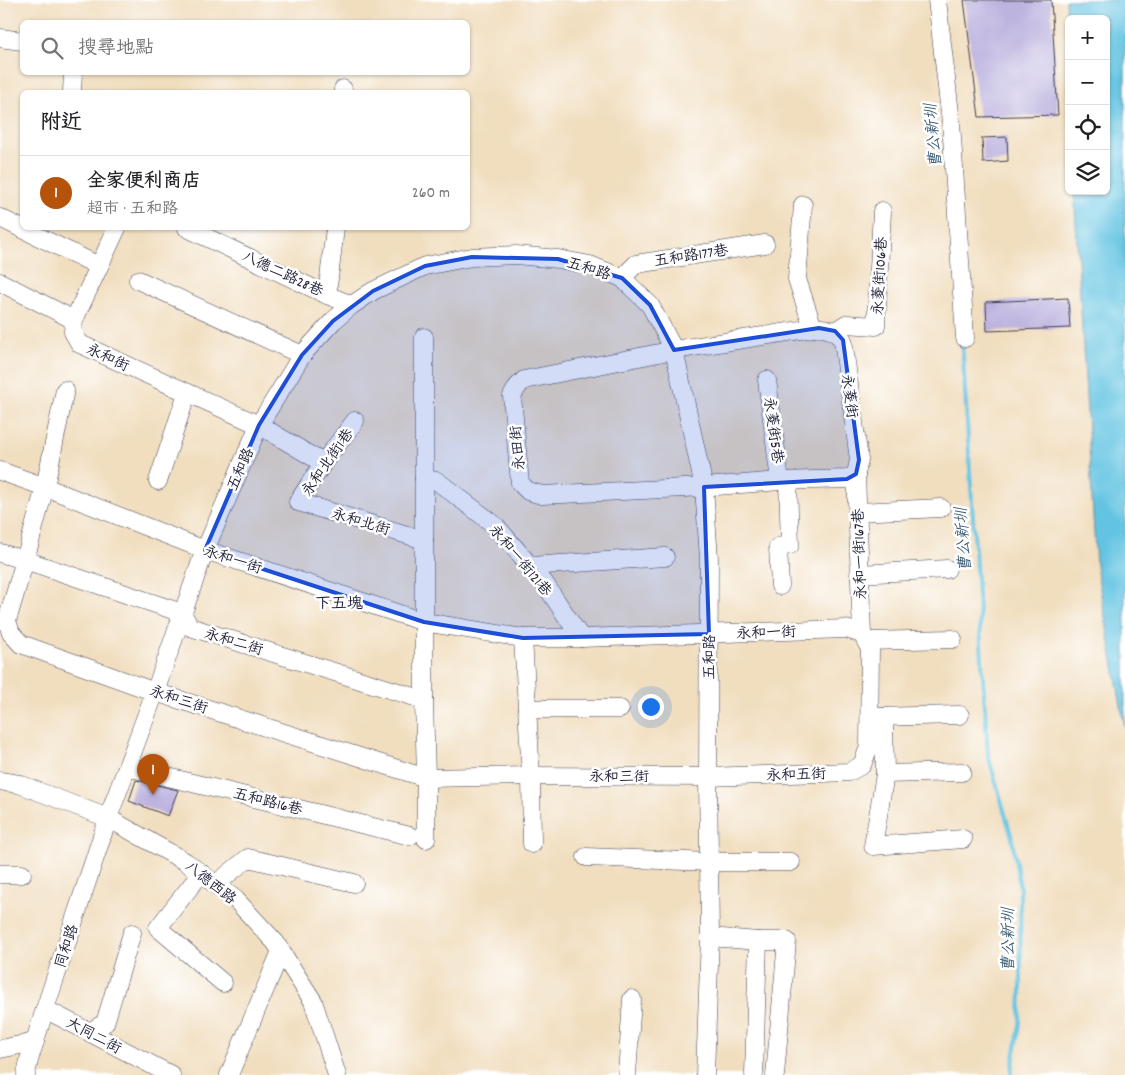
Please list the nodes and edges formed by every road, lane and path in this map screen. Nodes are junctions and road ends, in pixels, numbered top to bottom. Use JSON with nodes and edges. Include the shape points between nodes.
{"nodes":[{"id":1,"x":937,"y":0,"type":"edge"},
{"id":2,"x":0,"y":38,"type":"edge"},
{"id":3,"x":20,"y":41,"type":"edge"},
{"id":4,"x":73,"y":75,"type":"edge"},
{"id":5,"x":72,"y":90,"type":"edge"},
{"id":6,"x":803,"y":205,"type":"dead end"},
{"id":7,"x":882,"y":211,"type":"dead end"},
{"id":8,"x":0,"y":218,"type":"edge"},
{"id":9,"x":20,"y":228,"type":"edge"},
{"id":10,"x":25,"y":230,"type":"edge"},
{"id":11,"x":116,"y":230,"type":"edge"},
{"id":12,"x":191,"y":230,"type":"edge"},
{"id":13,"x":334,"y":230,"type":"edge"},
{"id":14,"x":765,"y":244,"type":"dead end"},
{"id":15,"x":99,"y":266,"type":"junction"},
{"id":16,"x":622,"y":278,"type":"junction"},
{"id":17,"x":138,"y":280,"type":"dead end"},
{"id":18,"x":0,"y":282,"type":"edge"},
{"id":19,"x":327,"y":295,"type":"junction"},
{"id":20,"x":352,"y":305,"type":"junction"},
{"id":21,"x":74,"y":320,"type":"junction"},
{"id":22,"x":813,"y":328,"type":"junction"},
{"id":23,"x":835,"y":331,"type":"junction"},
{"id":24,"x":424,"y":337,"type":"dead end"},
{"id":25,"x":965,"y":338,"type":"dead end"},
{"id":26,"x":674,"y":350,"type":"junction"},
{"id":27,"x":302,"y":355,"type":"junction"},
{"id":28,"x":767,"y":380,"type":"dead end"},
{"id":29,"x":65,"y":390,"type":"dead end"},
{"id":30,"x":187,"y":393,"type":"junction"},
{"id":31,"x":355,"y":421,"type":"dead end"},
{"id":32,"x":259,"y":425,"type":"junction"},
{"id":33,"x":323,"y":463,"type":"junction"},
{"id":34,"x":0,"y":471,"type":"edge"},
{"id":35,"x":856,"y":474,"type":"junction"},
{"id":36,"x":424,"y":479,"type":"junction"},
{"id":37,"x":158,"y":481,"type":"dead end"},
{"id":38,"x":784,"y":481,"type":"junction"},
{"id":39,"x":45,"y":486,"type":"junction"},
{"id":40,"x":704,"y":487,"type":"junction"},
{"id":41,"x":298,"y":502,"type":"joint"},
{"id":42,"x":941,"y":508,"type":"dead end"},
{"id":43,"x":857,"y":512,"type":"junction"},
{"id":44,"x":424,"y":540,"type":"junction"},
{"id":45,"x":205,"y":550,"type":"junction"},
{"id":46,"x":0,"y":553,"type":"edge"},
{"id":47,"x":665,"y":557,"type":"dead end"},
{"id":48,"x":25,"y":560,"type":"junction"},
{"id":49,"x":530,"y":566,"type":"junction"},
{"id":50,"x":947,"y":569,"type":"dead end"},
{"id":51,"x":860,"y":574,"type":"junction"},
{"id":52,"x":780,"y":586,"type":"dead end"},
{"id":53,"x":182,"y":613,"type":"junction"},
{"id":54,"x":424,"y":622,"type":"junction"},
{"id":55,"x":709,"y":634,"type":"junction"},
{"id":56,"x":523,"y":638,"type":"junction"},
{"id":57,"x":581,"y":638,"type":"junction"},
{"id":58,"x":864,"y":638,"type":"junction"},
{"id":59,"x":953,"y":639,"type":"dead end"},
{"id":60,"x":155,"y":692,"type":"junction"},
{"id":61,"x":424,"y":700,"type":"junction"},
{"id":62,"x":527,"y":709,"type":"junction"},
{"id":63,"x":620,"y":709,"type":"dead end"},
{"id":64,"x":960,"y":715,"type":"dead end"},
{"id":65,"x":876,"y":717,"type":"junction"},
{"id":66,"x":127,"y":767,"type":"junction"},
{"id":67,"x":962,"y":772,"type":"dead end"},
{"id":68,"x":885,"y":774,"type":"junction"},
{"id":69,"x":530,"y":776,"type":"junction"},
{"id":70,"x":708,"y":777,"type":"junction"},
{"id":71,"x":426,"y":778,"type":"junction"},
{"id":72,"x":0,"y":781,"type":"edge"},
{"id":73,"x":108,"y":818,"type":"junction"},
{"id":74,"x":964,"y":839,"type":"dead end"},
{"id":75,"x":532,"y":844,"type":"dead end"},
{"id":76,"x":586,"y":856,"type":"dead end"},
{"id":77,"x":710,"y":862,"type":"junction"},
{"id":78,"x":791,"y":862,"type":"dead end"},
{"id":79,"x":201,"y":873,"type":"junction"},
{"id":80,"x":0,"y":874,"type":"edge"},
{"id":81,"x":22,"y":874,"type":"dead end"},
{"id":82,"x":354,"y":883,"type":"dead end"},
{"id":83,"x":216,"y":884,"type":"junction"},
{"id":84,"x":132,"y":932,"type":"dead end"},
{"id":85,"x":710,"y":937,"type":"junction"},
{"id":86,"x":758,"y":941,"type":"junction"},
{"id":87,"x":281,"y":951,"type":"junction"},
{"id":88,"x":223,"y":982,"type":"dead end"},
{"id":89,"x":632,"y":999,"type":"dead end"},
{"id":90,"x":45,"y":1010,"type":"junction"},
{"id":91,"x":89,"y":1032,"type":"junction"},
{"id":92,"x":35,"y":1042,"type":"junction"},
{"id":93,"x":0,"y":1049,"type":"edge"},
{"id":94,"x":26,"y":1075,"type":"edge"},
{"id":95,"x":171,"y":1075,"type":"edge"},
{"id":96,"x":229,"y":1075,"type":"edge"},
{"id":97,"x":337,"y":1075,"type":"edge"},
{"id":98,"x":627,"y":1075,"type":"edge"},
{"id":99,"x":705,"y":1075,"type":"edge"},
{"id":100,"x":754,"y":1075,"type":"edge"},
{"id":101,"x":775,"y":1075,"type":"edge"}],
"edges":[{"from":1,"to":25,"type":"street","via":[[951,122]]},
{"from":2,"to":3,"type":"street"},
{"from":4,"to":5,"type":"street"},
{"from":6,"to":22,"type":"street","via":[[797,279]]},
{"from":7,"to":23,"type":"street","name":"永菱街106巷","via":[[876,326],[846,324]]},
{"from":8,"to":9,"type":"street"},
{"from":10,"to":15,"type":"street"},
{"from":11,"to":15,"type":"street"},
{"from":12,"to":19,"type":"street","name":"八德二路28巷"},
{"from":13,"to":19,"type":"street"},
{"from":14,"to":16,"type":"street","name":"五和路177巷","via":[[636,264]]},
{"from":15,"to":21,"type":"street"},
{"from":16,"to":20,"type":"street","name":"五和路","via":[[590,265],[558,259],[472,257],[426,266],[373,290]]},
{"from":16,"to":26,"type":"street","name":"五和路","via":[[650,305]]},
{"from":17,"to":27,"type":"street"},
{"from":18,"to":21,"type":"street"},
{"from":19,"to":20,"type":"street","name":"八德二路28巷"},
{"from":20,"to":27,"type":"street","name":"五和路"},
{"from":21,"to":30,"type":"street","name":"永和街","via":[[73,332],[80,344]]},
{"from":22,"to":23,"type":"street"},
{"from":22,"to":26,"type":"street"},
{"from":23,"to":35,"type":"street","name":"永菱街","via":[[843,340],[859,460]]},
{"from":24,"to":36,"type":"street"},
{"from":26,"to":40,"type":"street","name":"五和路"},
{"from":26,"to":40,"type":"street","name":"永田街","via":[[524,380],[512,396],[520,483],[528,492],[542,495]]},
{"from":27,"to":32,"type":"street","name":"五和路"},
{"from":28,"to":38,"type":"street","name":"永菱街5巷"},
{"from":29,"to":39,"type":"street"},
{"from":30,"to":32,"type":"street","name":"永和街"},
{"from":30,"to":37,"type":"street"},
{"from":31,"to":33,"type":"street","name":"永和北街1巷"},
{"from":32,"to":33,"type":"street","name":"永和街"},
{"from":32,"to":45,"type":"street","name":"五和路"},
{"from":33,"to":41,"type":"street","name":"永和北街1巷"},
{"from":34,"to":39,"type":"street","name":"永和一街"},
{"from":35,"to":38,"type":"street","via":[[846,479]]},
{"from":35,"to":43,"type":"street","name":"永和一街167巷"},
{"from":36,"to":44,"type":"street"},
{"from":36,"to":49,"type":"street","name":"永和一街121巷","via":[[437,481],[496,526]]},
{"from":38,"to":40,"type":"street"},
{"from":38,"to":52,"type":"street","name":"永菱街5巷","via":[[790,545],[778,547]]},
{"from":39,"to":45,"type":"street","name":"永和一街"},
{"from":39,"to":48,"type":"street"},
{"from":40,"to":55,"type":"street","name":"五和路","via":[[709,559]]},
{"from":41,"to":44,"type":"street","name":"永和北街"},
{"from":42,"to":43,"type":"street"},
{"from":43,"to":51,"type":"street","name":"永和一街167巷"},
{"from":44,"to":54,"type":"street"},
{"from":45,"to":53,"type":"street","name":"五和路"},
{"from":45,"to":54,"type":"street","name":"永和一街"},
{"from":46,"to":48,"type":"street","name":"永和二街"},
{"from":47,"to":49,"type":"street"},
{"from":48,"to":53,"type":"street","name":"永和二街"},
{"from":48,"to":60,"type":"street","name":"永和三街","via":[[7,621],[11,633],[21,644]]},
{"from":49,"to":57,"type":"street","name":"永和一街121巷"},
{"from":50,"to":51,"type":"street"},
{"from":51,"to":58,"type":"street","name":"永和一街167巷"},
{"from":53,"to":60,"type":"street","name":"五和路"},
{"from":53,"to":61,"type":"street","name":"永和二街","via":[[190,627]]},
{"from":54,"to":56,"type":"street","name":"永和一街"},
{"from":54,"to":61,"type":"street"},
{"from":55,"to":57,"type":"street","name":"永和一街"},
{"from":55,"to":58,"type":"street","name":"永和一街","via":[[846,629]]},
{"from":55,"to":70,"type":"street","name":"五和路"},
{"from":56,"to":57,"type":"street","name":"永和一街"},
{"from":56,"to":62,"type":"street"},
{"from":58,"to":59,"type":"street","name":"永和一街"},
{"from":58,"to":65,"type":"street","via":[[870,649]]},
{"from":60,"to":66,"type":"street","name":"五和路"},
{"from":60,"to":71,"type":"street","name":"永和三街"},
{"from":61,"to":71,"type":"street"},
{"from":62,"to":63,"type":"street"},
{"from":62,"to":69,"type":"street"},
{"from":64,"to":65,"type":"street"},
{"from":65,"to":68,"type":"street"},
{"from":65,"to":70,"type":"street","name":"永和五街","via":[[862,765],[849,772]]},
{"from":66,"to":71,"type":"street","name":"五和路16巷","via":[[418,837]]},
{"from":66,"to":73,"type":"street","name":"五和路"},
{"from":67,"to":68,"type":"street"},
{"from":68,"to":74,"type":"street","via":[[873,846]]},
{"from":69,"to":70,"type":"street","name":"永和三街"},
{"from":69,"to":71,"type":"street","name":"永和三街"},
{"from":69,"to":75,"type":"street"},
{"from":70,"to":77,"type":"street","name":"五和路"},
{"from":72,"to":73,"type":"street","name":"八德西路","via":[[19,784]]},
{"from":73,"to":79,"type":"street","name":"八德西路"},
{"from":73,"to":90,"type":"street","name":"同和路"},
{"from":76,"to":77,"type":"street"},
{"from":77,"to":78,"type":"street"},
{"from":77,"to":85,"type":"street","name":"五和路"},
{"from":79,"to":83,"type":"street","name":"八德西路"},
{"from":79,"to":88,"type":"street","via":[[158,928]]},
{"from":80,"to":81,"type":"street"},
{"from":82,"to":83,"type":"street","via":[[248,858]]},
{"from":83,"to":87,"type":"street","name":"八德西路","via":[[236,900]]},
{"from":84,"to":91,"type":"street","via":[[105,1023]]},
{"from":85,"to":86,"type":"street"},
{"from":85,"to":99,"type":"street","name":"五和路"},
{"from":86,"to":100,"type":"street"},
{"from":86,"to":101,"type":"street","via":[[787,941]]},
{"from":87,"to":96,"type":"street"},
{"from":87,"to":97,"type":"street","name":"八德西路","via":[[313,1001]]},
{"from":89,"to":98,"type":"street"},
{"from":90,"to":91,"type":"street","name":"大同二街"},
{"from":90,"to":92,"type":"street","name":"同和路"},
{"from":91,"to":95,"type":"street","name":"大同二街"},
{"from":92,"to":93,"type":"street"},
{"from":92,"to":94,"type":"street","name":"同和路"}]}
